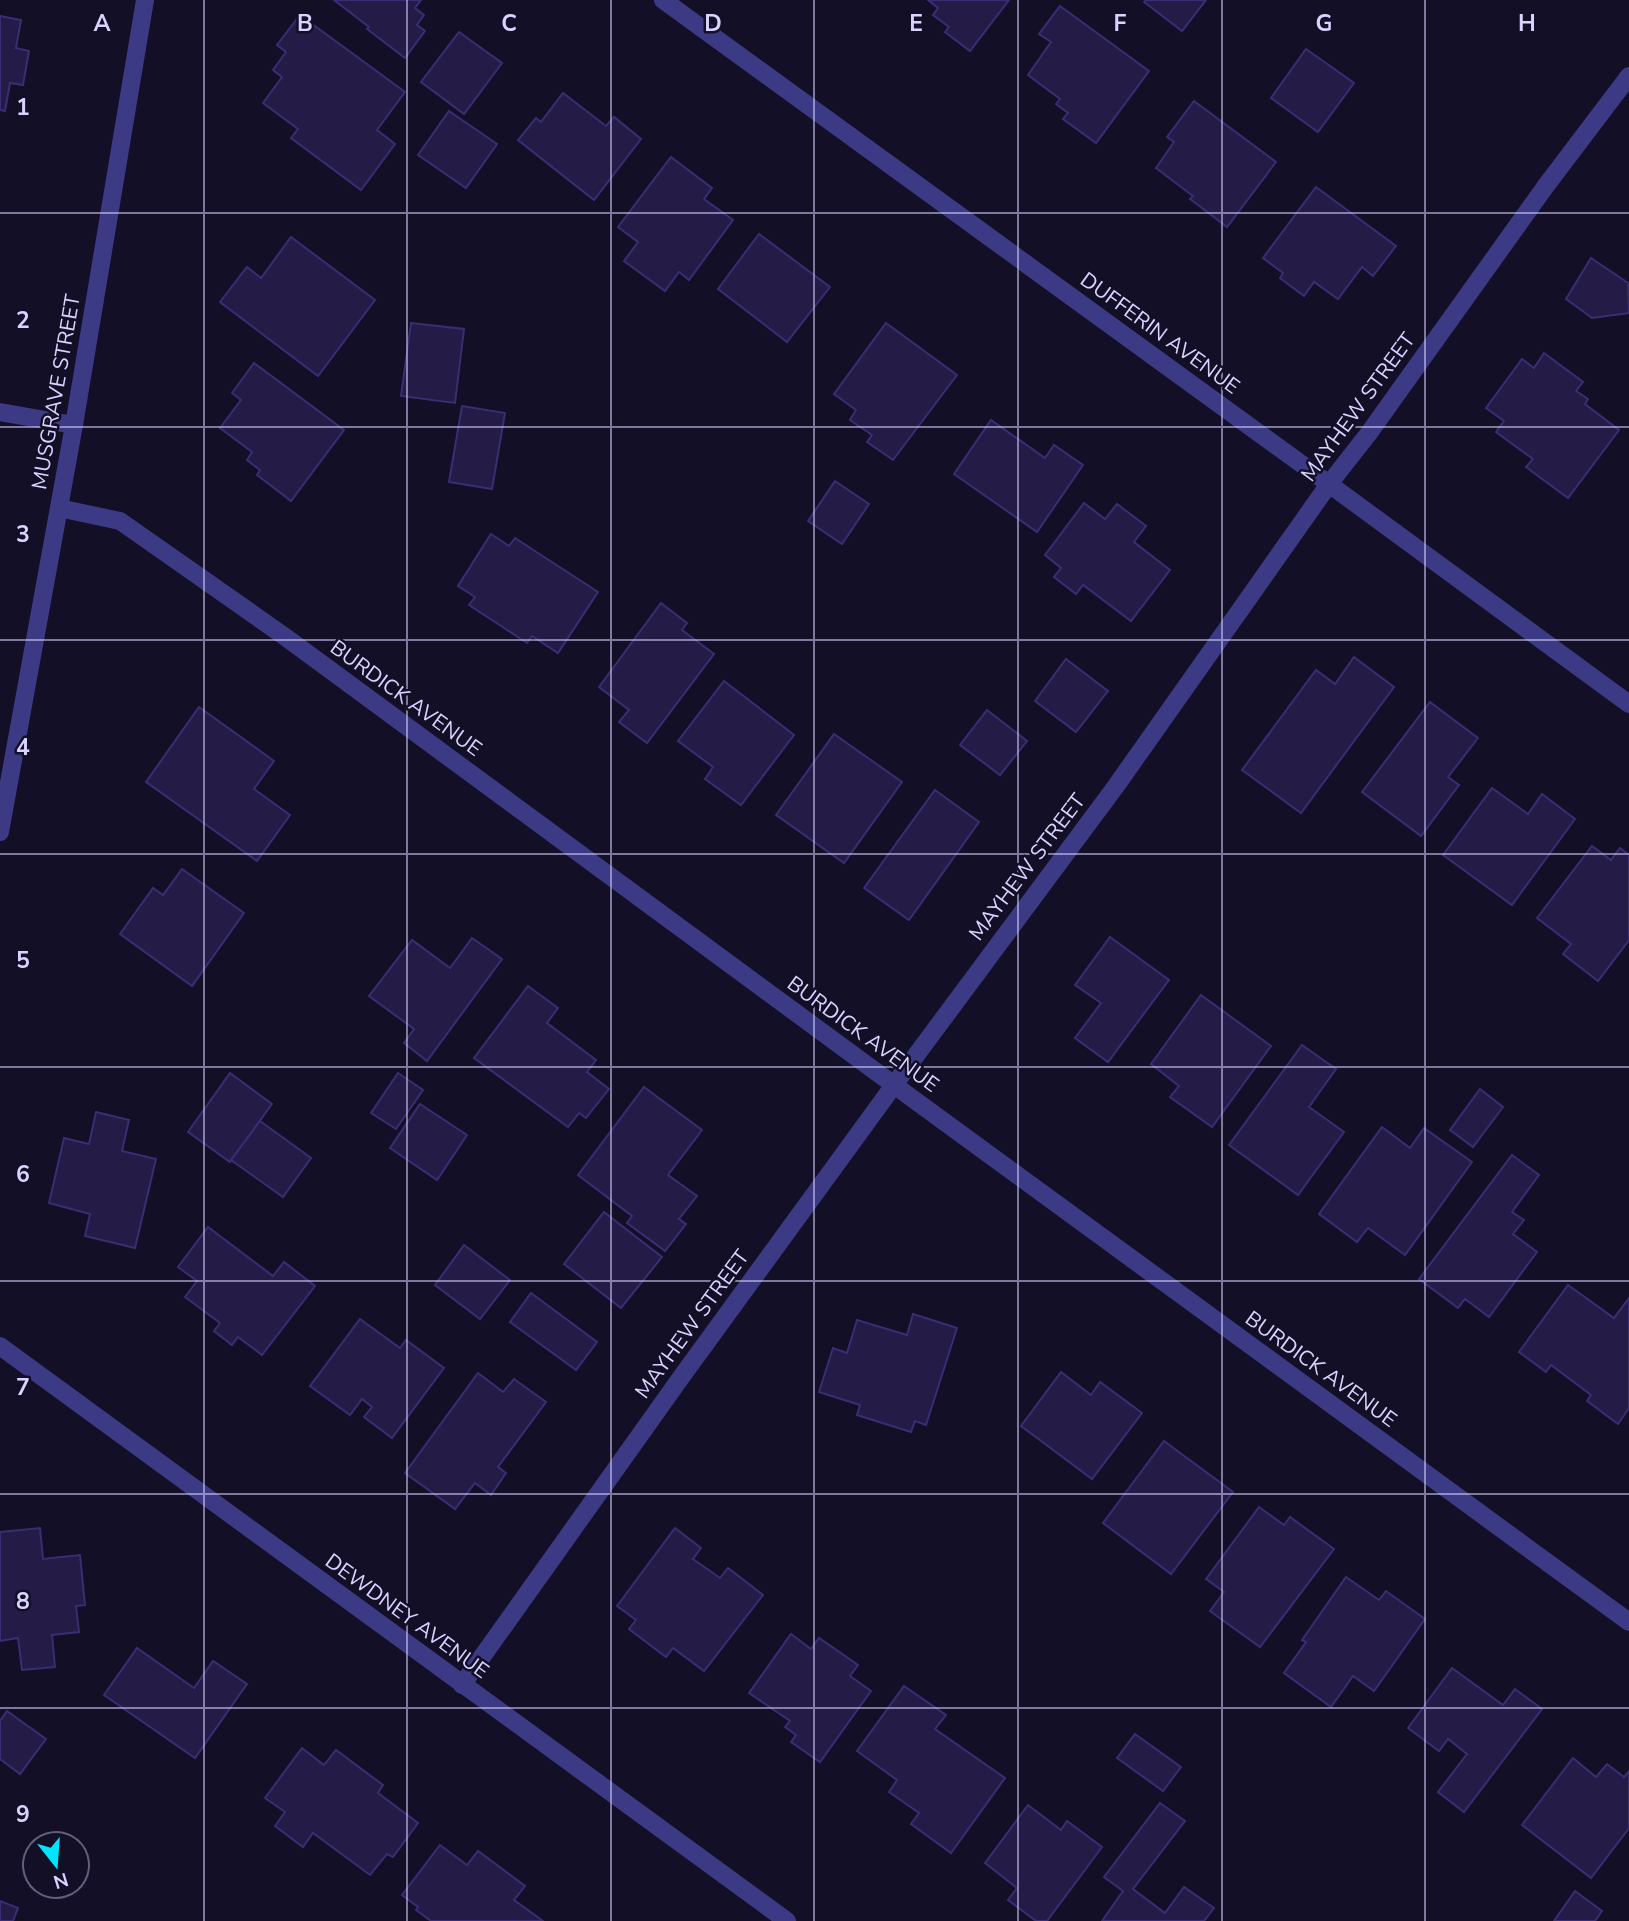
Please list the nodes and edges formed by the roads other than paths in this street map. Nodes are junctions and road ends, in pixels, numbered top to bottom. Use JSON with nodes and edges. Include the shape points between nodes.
{"nodes":[{"id":1,"x":145,"y":0,"type":"edge"},
{"id":2,"x":663,"y":0,"type":"edge"},
{"id":3,"x":1629,"y":76,"type":"edge"},
{"id":4,"x":0,"y":412,"type":"edge"},
{"id":5,"x":74,"y":425,"type":"junction"},
{"id":6,"x":1329,"y":484,"type":"junction"},
{"id":7,"x":59,"y":508,"type":"junction"},
{"id":8,"x":1629,"y":704,"type":"edge"},
{"id":9,"x":0,"y":832,"type":"edge"},
{"id":10,"x":894,"y":1085,"type":"junction"},
{"id":11,"x":0,"y":1346,"type":"edge"},
{"id":12,"x":1629,"y":1622,"type":"edge"},
{"id":13,"x":462,"y":1685,"type":"junction"},
{"id":14,"x":787,"y":1921,"type":"edge"}],
"edges":[{"from":1,"to":5,"type":"street","name":"MUSGRAVE STREET"},
{"from":2,"to":6,"type":"street","name":"DUFFERIN AVENUE"},
{"from":3,"to":6,"type":"street","name":"MAYHEW STREET"},
{"from":4,"to":5,"type":"street"},
{"from":5,"to":7,"type":"street","name":"MUSGRAVE STREET"},
{"from":6,"to":8,"type":"street","name":"DUFFERIN AVENUE"},
{"from":6,"to":10,"type":"street","name":"MAYHEW STREET","via":[[1124,775]]},
{"from":7,"to":9,"type":"street","name":"MUSGRAVE STREET"},
{"from":7,"to":10,"type":"street","name":"BURDICK AVENUE","via":[[120,521],[284,636]]},
{"from":10,"to":12,"type":"street","name":"BURDICK AVENUE"},
{"from":10,"to":13,"type":"street","name":"MAYHEW STREET"},
{"from":11,"to":13,"type":"street","name":"DEWDNEY AVENUE"},
{"from":13,"to":14,"type":"street","name":"DEWDNEY AVENUE"}]}
